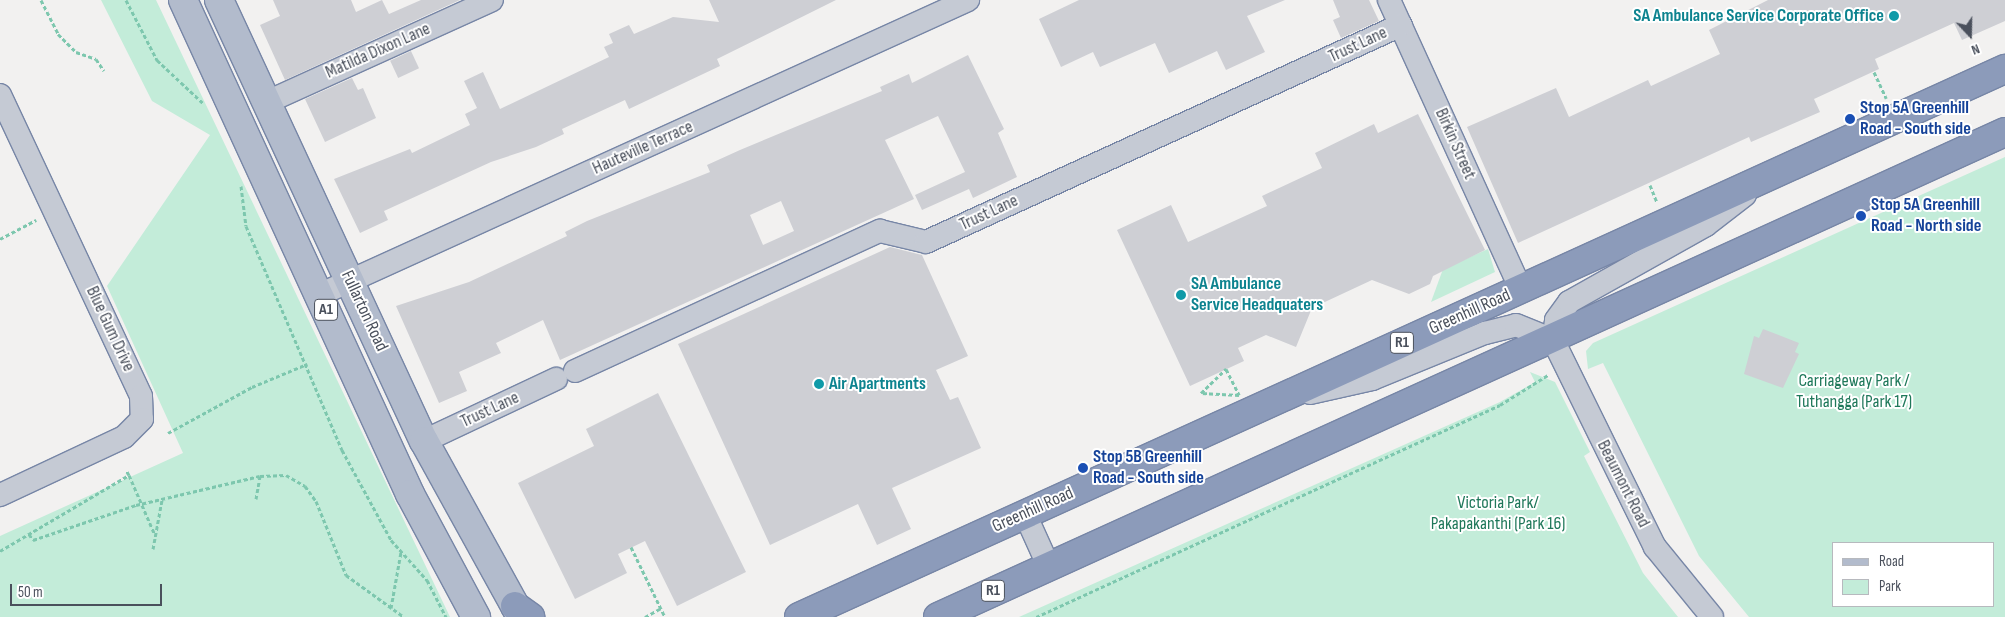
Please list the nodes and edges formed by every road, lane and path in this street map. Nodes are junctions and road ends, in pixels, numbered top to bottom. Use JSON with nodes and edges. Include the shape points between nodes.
{"nodes":[{"id":1,"x":41,"y":0,"type":"edge"},
{"id":2,"x":126,"y":0,"type":"edge"},
{"id":3,"x":183,"y":0,"type":"edge"},
{"id":4,"x":219,"y":0,"type":"edge"},
{"id":5,"x":492,"y":0,"type":"edge"},
{"id":6,"x":968,"y":0,"type":"edge"},
{"id":7,"x":1389,"y":0,"type":"edge"},
{"id":8,"x":1401,"y":25,"type":"junction"},
{"id":9,"x":2005,"y":69,"type":"edge"},
{"id":10,"x":104,"y":71,"type":"dead end"},
{"id":11,"x":1874,"y":72,"type":"dead end"},
{"id":12,"x":0,"y":95,"type":"edge"},
{"id":13,"x":1886,"y":99,"type":"dead end"},
{"id":14,"x":265,"y":103,"type":"junction"},
{"id":15,"x":209,"y":109,"type":"dead end"},
{"id":16,"x":2005,"y":132,"type":"edge"},
{"id":17,"x":1771,"y":175,"type":"junction"},
{"id":18,"x":240,"y":181,"type":"dead end"},
{"id":19,"x":1650,"y":185,"type":"dead end"},
{"id":20,"x":1657,"y":202,"type":"dead end"},
{"id":21,"x":54,"y":211,"type":"junction"},
{"id":22,"x":0,"y":238,"type":"edge"},
{"id":23,"x":350,"y":280,"type":"junction"},
{"id":24,"x":1520,"y":289,"type":"junction"},
{"id":25,"x":318,"y":295,"type":"junction"},
{"id":26,"x":1553,"y":340,"type":"junction"},
{"id":27,"x":307,"y":364,"type":"junction"},
{"id":28,"x":1564,"y":366,"type":"junction"},
{"id":29,"x":1226,"y":369,"type":"joint"},
{"id":30,"x":1275,"y":400,"type":"junction"},
{"id":31,"x":168,"y":433,"type":"dead end"},
{"id":32,"x":424,"y":441,"type":"junction"},
{"id":33,"x":126,"y":470,"type":"dead end"},
{"id":34,"x":129,"y":475,"type":"junction"},
{"id":35,"x":260,"y":476,"type":"junction"},
{"id":36,"x":0,"y":495,"type":"edge"},
{"id":37,"x":256,"y":499,"type":"dead end"},
{"id":38,"x":162,"y":500,"type":"junction"},
{"id":39,"x":141,"y":504,"type":"junction"},
{"id":40,"x":1025,"y":514,"type":"junction"},
{"id":41,"x":28,"y":534,"type":"junction"},
{"id":42,"x":155,"y":535,"type":"junction"},
{"id":43,"x":631,"y":547,"type":"dead end"},
{"id":44,"x":153,"y":549,"type":"dead end"},
{"id":45,"x":0,"y":551,"type":"edge"},
{"id":46,"x":401,"y":552,"type":"junction"},
{"id":47,"x":1048,"y":565,"type":"junction"},
{"id":48,"x":391,"y":608,"type":"junction"},
{"id":49,"x":661,"y":608,"type":"junction"},
{"id":50,"x":522,"y":613,"type":"edge"},
{"id":51,"x":445,"y":616,"type":"edge"},
{"id":52,"x":663,"y":616,"type":"edge"},
{"id":53,"x":404,"y":617,"type":"edge"},
{"id":54,"x":476,"y":617,"type":"edge"},
{"id":55,"x":645,"y":617,"type":"edge"},
{"id":56,"x":799,"y":617,"type":"edge"},
{"id":57,"x":938,"y":617,"type":"edge"},
{"id":58,"x":1036,"y":617,"type":"edge"},
{"id":59,"x":1712,"y":617,"type":"edge"}],
"edges":[{"from":1,"to":10,"type":"path","via":[[58,34],[76,52],[96,59]]},
{"from":2,"to":15,"type":"path","via":[[156,60]]},
{"from":3,"to":25,"type":"main road","name":"Fullarton Road","number":"A1"},
{"from":4,"to":14,"type":"main road","name":"Fullarton Road","number":"A1"},
{"from":5,"to":14,"type":"street","name":"Matilda Dixon Lane"},
{"from":6,"to":23,"type":"street","name":"Hauteville Terrace"},
{"from":7,"to":8,"type":"street","name":"Birkin Street"},
{"from":8,"to":24,"type":"street","name":"Birkin Street"},
{"from":8,"to":32,"type":"street","name":"Trust Lane","via":[[926,242],[880,231]]},
{"from":9,"to":17,"type":"highway","name":"Greenhill Road","number":"R1"},
{"from":11,"to":13,"type":"path"},
{"from":12,"to":21,"type":"street","name":"Blue Gum Drive"},
{"from":14,"to":23,"type":"main road","name":"Fullarton Road","number":"A1"},
{"from":16,"to":26,"type":"highway","number":"R1"},
{"from":17,"to":24,"type":"highway","name":"Greenhill Road","number":"R1"},
{"from":17,"to":26,"type":"street","via":[[1706,225],[1569,302],[1556,320]]},
{"from":18,"to":27,"type":"path","via":[[246,226]]},
{"from":19,"to":20,"type":"path"},
{"from":21,"to":22,"type":"path"},
{"from":21,"to":36,"type":"street","name":"Blue Gum Drive","via":[[141,396],[142,419],[124,437]]},
{"from":23,"to":25,"type":"street","name":"Hauteville Terrace"},
{"from":23,"to":32,"type":"main road","name":"Fullarton Road","number":"A1"},
{"from":24,"to":30,"type":"highway","name":"Greenhill Road","number":"R1"},
{"from":25,"to":54,"type":"main road","name":"Fullarton Road","number":"A1","via":[[410,494]]},
{"from":26,"to":28,"type":"street","name":"Beaumont Road"},
{"from":26,"to":30,"type":"street","via":[[1516,325],[1485,333],[1372,379]]},
{"from":26,"to":47,"type":"highway","number":"R1"},
{"from":27,"to":31,"type":"path","via":[[252,387]]},
{"from":27,"to":46,"type":"path","via":[[366,500]]},
{"from":28,"to":58,"type":"path","via":[[1500,405]]},
{"from":28,"to":59,"type":"street","name":"Beaumont Road","via":[[1655,547]]},
{"from":29,"to":29,"type":"path","via":[[1214,381],[1201,393],[1239,395]]},
{"from":30,"to":40,"type":"highway","name":"Greenhill Road","number":"R1"},
{"from":32,"to":50,"type":"main road","name":"Fullarton Road","number":"A1"},
{"from":33,"to":34,"type":"path"},
{"from":34,"to":39,"type":"path"},
{"from":34,"to":41,"type":"path"},
{"from":35,"to":37,"type":"path"},
{"from":35,"to":38,"type":"path"},
{"from":35,"to":48,"type":"path","via":[[286,475],[305,486],[316,501],[346,575]]},
{"from":38,"to":39,"type":"path"},
{"from":38,"to":42,"type":"path"},
{"from":39,"to":41,"type":"path","via":[[33,540]]},
{"from":39,"to":42,"type":"path"},
{"from":40,"to":47,"type":"street"},
{"from":40,"to":56,"type":"highway","name":"Greenhill Road","number":"R1"},
{"from":41,"to":45,"type":"path"},
{"from":42,"to":44,"type":"path"},
{"from":43,"to":49,"type":"path"},
{"from":46,"to":48,"type":"path"},
{"from":46,"to":51,"type":"path","via":[[427,580]]},
{"from":47,"to":57,"type":"highway","number":"R1"},
{"from":48,"to":53,"type":"path"},
{"from":49,"to":52,"type":"path"},
{"from":49,"to":55,"type":"path"}]}
